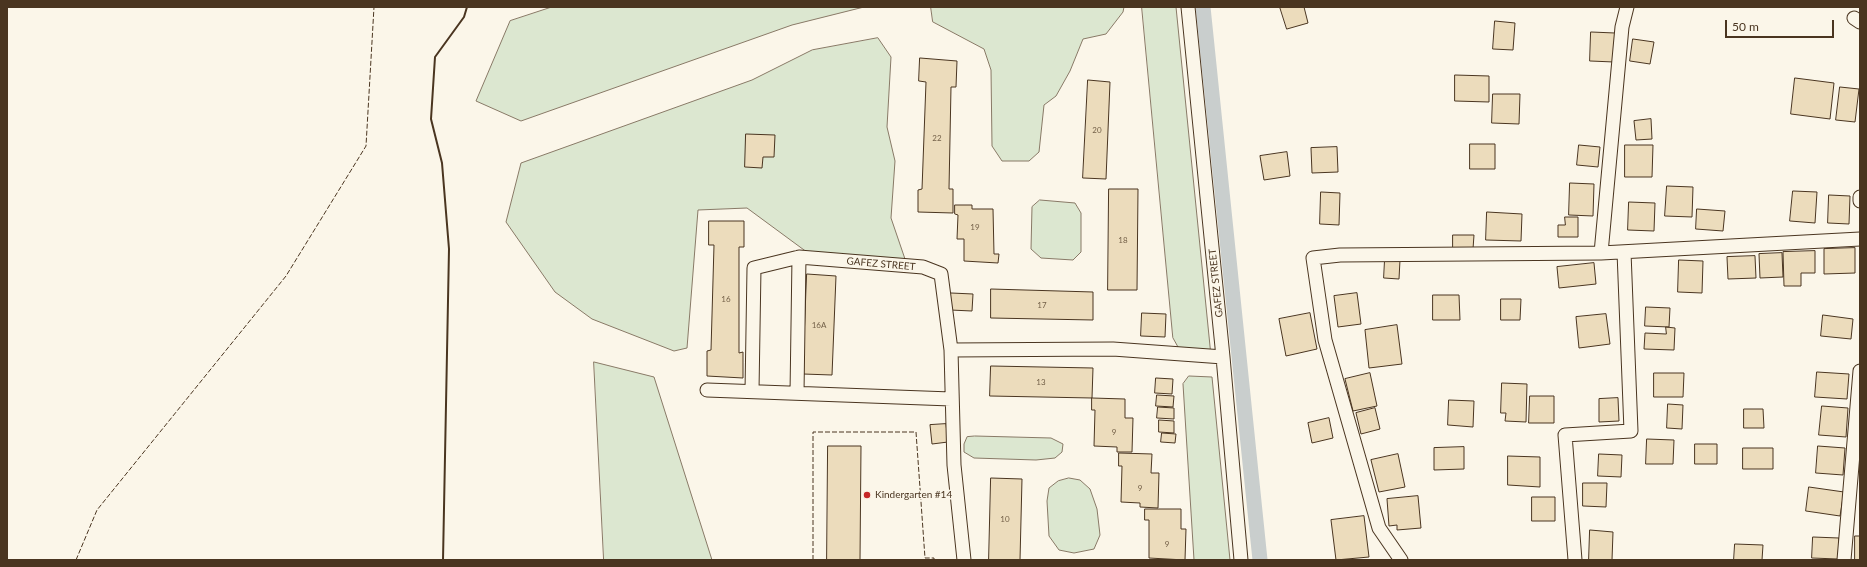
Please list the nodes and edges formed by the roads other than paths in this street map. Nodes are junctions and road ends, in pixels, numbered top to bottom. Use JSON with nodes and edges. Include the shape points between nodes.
{"nodes":[{"id":1,"x":1188,"y":7,"type":"edge"},
{"id":2,"x":1627,"y":7,"type":"edge"},
{"id":3,"x":1860,"y":196,"type":"edge"},
{"id":4,"x":1860,"y":201,"type":"edge"},
{"id":5,"x":1860,"y":239,"type":"edge"},
{"id":6,"x":1624,"y":252,"type":"junction"},
{"id":7,"x":1601,"y":253,"type":"junction"},
{"id":8,"x":799,"y":257,"type":"junction"},
{"id":9,"x":951,"y":350,"type":"junction"},
{"id":10,"x":1223,"y":357,"type":"junction"},
{"id":11,"x":1860,"y":371,"type":"edge"},
{"id":12,"x":707,"y":390,"type":"dead end"},
{"id":13,"x":752,"y":391,"type":"junction"},
{"id":14,"x":797,"y":393,"type":"junction"},
{"id":15,"x":951,"y":399,"type":"junction"},
{"id":16,"x":964,"y":560,"type":"edge"},
{"id":17,"x":1241,"y":560,"type":"edge"},
{"id":18,"x":1401,"y":560,"type":"edge"},
{"id":19,"x":1575,"y":560,"type":"edge"},
{"id":20,"x":1844,"y":560,"type":"edge"}],
"edges":[{"from":1,"to":10,"type":"street","name":"GAFEZ STREET"},
{"from":2,"to":7,"type":"street","via":[[1622,27]]},
{"from":3,"to":4,"type":"street"},
{"from":5,"to":6,"type":"street"},
{"from":6,"to":7,"type":"street"},
{"from":6,"to":19,"type":"street","via":[[1631,431],[1565,435]]},
{"from":7,"to":18,"type":"street","via":[[1340,255],[1312,258],[1325,340],[1379,528]]},
{"from":8,"to":9,"type":"street","name":"GAFEZ STREET","via":[[923,267],[942,274]]},
{"from":8,"to":13,"type":"street","name":"GAFEZ STREET","via":[[754,268]]},
{"from":8,"to":14,"type":"street"},
{"from":9,"to":10,"type":"street","via":[[1113,349]]},
{"from":9,"to":15,"type":"street","name":"GAFEZ STREET"},
{"from":10,"to":17,"type":"street","name":"GAFEZ STREET"},
{"from":11,"to":20,"type":"street"},
{"from":12,"to":13,"type":"street"},
{"from":13,"to":14,"type":"street"},
{"from":14,"to":15,"type":"street"},
{"from":15,"to":16,"type":"street","name":"GAFEZ STREET","via":[[954,465]]}]}
